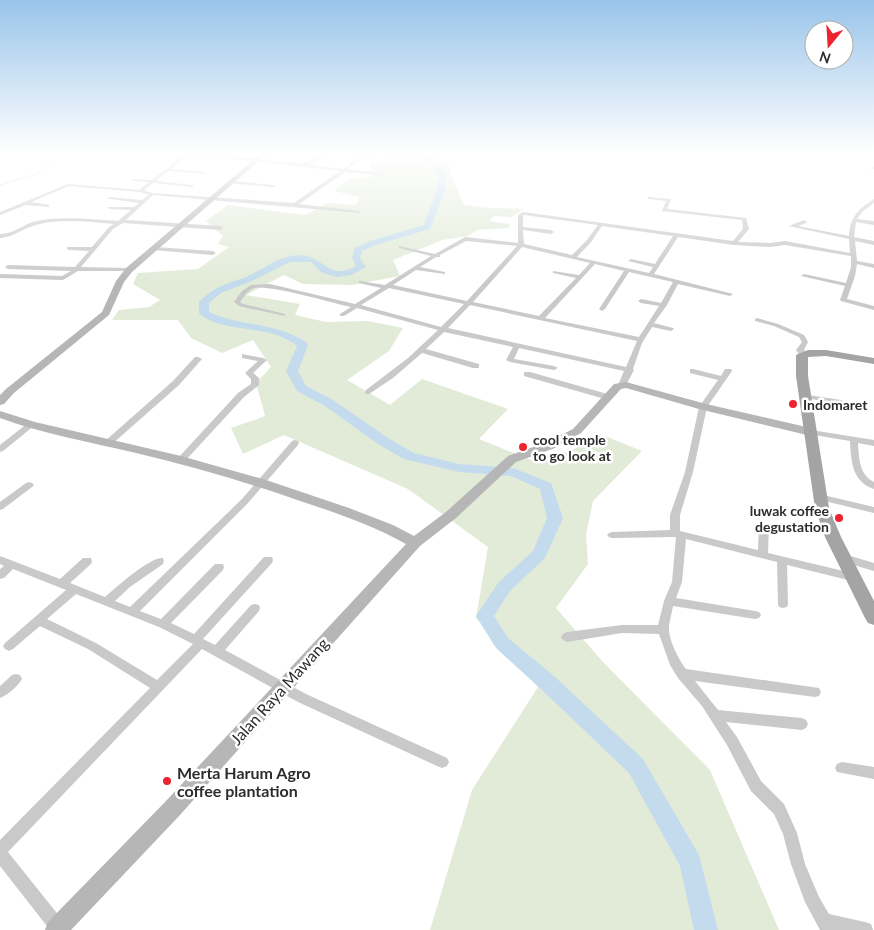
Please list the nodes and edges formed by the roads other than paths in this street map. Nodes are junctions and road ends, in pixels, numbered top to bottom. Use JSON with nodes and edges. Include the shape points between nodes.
{"nodes":[{"id":1,"x":42,"y":195,"type":"edge"},
{"id":2,"x":151,"y":195,"type":"edge"},
{"id":3,"x":172,"y":195,"type":"edge"},
{"id":4,"x":213,"y":195,"type":"edge"},
{"id":5,"x":308,"y":195,"type":"edge"},
{"id":6,"x":110,"y":198,"type":"dead end"},
{"id":7,"x":210,"y":198,"type":"junction"},
{"id":8,"x":650,"y":198,"type":"dead end"},
{"id":9,"x":874,"y":200,"type":"edge"},
{"id":10,"x":144,"y":202,"type":"junction"},
{"id":11,"x":23,"y":203,"type":"junction"},
{"id":12,"x":295,"y":205,"type":"junction"},
{"id":13,"x":47,"y":206,"type":"dead end"},
{"id":14,"x":110,"y":208,"type":"dead end"},
{"id":15,"x":136,"y":209,"type":"junction"},
{"id":16,"x":556,"y":210,"type":"dead end"},
{"id":17,"x":358,"y":212,"type":"dead end"},
{"id":18,"x":1,"y":213,"type":"edge"},
{"id":19,"x":583,"y":215,"type":"dead end"},
{"id":20,"x":551,"y":217,"type":"junction"},
{"id":21,"x":620,"y":220,"type":"dead end"},
{"id":22,"x":854,"y":220,"type":"junction"},
{"id":23,"x":579,"y":221,"type":"junction"},
{"id":24,"x":120,"y":222,"type":"junction"},
{"id":25,"x":804,"y":222,"type":"dead end"},
{"id":26,"x":874,"y":223,"type":"edge"},
{"id":27,"x":601,"y":224,"type":"junction"},
{"id":28,"x":179,"y":226,"type":"junction"},
{"id":29,"x":617,"y":226,"type":"junction"},
{"id":30,"x":220,"y":228,"type":"dead end"},
{"id":31,"x":520,"y":228,"type":"junction"},
{"id":32,"x":551,"y":232,"type":"dead end"},
{"id":33,"x":676,"y":235,"type":"junction"},
{"id":34,"x":0,"y":236,"type":"edge"},
{"id":35,"x":852,"y":239,"type":"junction"},
{"id":36,"x":734,"y":243,"type":"junction"},
{"id":37,"x":874,"y":243,"type":"edge"},
{"id":38,"x":521,"y":245,"type":"junction"},
{"id":39,"x":401,"y":247,"type":"dead end"},
{"id":40,"x":69,"y":248,"type":"dead end"},
{"id":41,"x":93,"y":248,"type":"junction"},
{"id":42,"x":155,"y":249,"type":"junction"},
{"id":43,"x":213,"y":253,"type":"dead end"},
{"id":44,"x":438,"y":256,"type":"junction"},
{"id":45,"x":573,"y":258,"type":"junction"},
{"id":46,"x":853,"y":259,"type":"junction"},
{"id":47,"x":630,"y":260,"type":"joint"},
{"id":48,"x":58,"y":262,"type":"dead end"},
{"id":49,"x":594,"y":262,"type":"junction"},
{"id":50,"x":657,"y":266,"type":"junction"},
{"id":51,"x":874,"y":266,"type":"edge"},
{"id":52,"x":8,"y":267,"type":"dead end"},
{"id":53,"x":414,"y":268,"type":"junction"},
{"id":54,"x":52,"y":269,"type":"junction"},
{"id":55,"x":77,"y":269,"type":"junction"},
{"id":56,"x":619,"y":269,"type":"junction"},
{"id":57,"x":129,"y":270,"type":"junction"},
{"id":58,"x":627,"y":270,"type":"junction"},
{"id":59,"x":555,"y":272,"type":"dead end"},
{"id":60,"x":443,"y":273,"type":"dead end"},
{"id":61,"x":0,"y":276,"type":"edge"},
{"id":62,"x":650,"y":276,"type":"junction"},
{"id":63,"x":804,"y":276,"type":"dead end"},
{"id":64,"x":581,"y":277,"type":"junction"},
{"id":65,"x":361,"y":282,"type":"dead end"},
{"id":66,"x":676,"y":282,"type":"junction"},
{"id":67,"x":848,"y":284,"type":"junction"},
{"id":68,"x":387,"y":287,"type":"junction"},
{"id":69,"x":730,"y":294,"type":"dead end"},
{"id":70,"x":641,"y":301,"type":"dead end"},
{"id":71,"x":467,"y":304,"type":"junction"},
{"id":72,"x":664,"y":305,"type":"junction"},
{"id":73,"x":356,"y":306,"type":"junction"},
{"id":74,"x":874,"y":308,"type":"edge"},
{"id":75,"x":602,"y":309,"type":"dead end"},
{"id":76,"x":283,"y":315,"type":"dead end"},
{"id":77,"x":342,"y":315,"type":"dead end"},
{"id":78,"x":540,"y":318,"type":"junction"},
{"id":79,"x":757,"y":320,"type":"dead end"},
{"id":80,"x":652,"y":325,"type":"junction"},
{"id":81,"x":442,"y":329,"type":"junction"},
{"id":82,"x":671,"y":329,"type":"dead end"},
{"id":83,"x":641,"y":340,"type":"junction"},
{"id":84,"x":517,"y":345,"type":"junction"},
{"id":85,"x":421,"y":350,"type":"junction"},
{"id":86,"x":803,"y":354,"type":"junction"},
{"id":87,"x":245,"y":356,"type":"dead end"},
{"id":88,"x":198,"y":359,"type":"dead end"},
{"id":89,"x":874,"y":362,"type":"edge"},
{"id":90,"x":476,"y":366,"type":"dead end"},
{"id":91,"x":554,"y":368,"type":"dead end"},
{"id":92,"x":630,"y":370,"type":"junction"},
{"id":93,"x":693,"y":371,"type":"dead end"},
{"id":94,"x":728,"y":371,"type":"dead end"},
{"id":95,"x":527,"y":374,"type":"dead end"},
{"id":96,"x":722,"y":379,"type":"junction"},
{"id":97,"x":622,"y":385,"type":"junction"},
{"id":98,"x":369,"y":392,"type":"dead end"},
{"id":99,"x":805,"y":396,"type":"junction"},
{"id":100,"x":608,"y":397,"type":"junction"},
{"id":101,"x":0,"y":402,"type":"edge"},
{"id":102,"x":841,"y":402,"type":"dead end"},
{"id":103,"x":703,"y":407,"type":"junction"},
{"id":104,"x":0,"y":414,"type":"edge"},
{"id":105,"x":31,"y":425,"type":"junction"},
{"id":106,"x":810,"y":432,"type":"junction"},
{"id":107,"x":854,"y":440,"type":"junction"},
{"id":108,"x":108,"y":443,"type":"junction"},
{"id":109,"x":295,"y":443,"type":"dead end"},
{"id":110,"x":874,"y":443,"type":"edge"},
{"id":111,"x":0,"y":449,"type":"edge"},
{"id":112,"x":181,"y":460,"type":"junction"},
{"id":113,"x":261,"y":483,"type":"junction"},
{"id":114,"x":29,"y":485,"type":"dead end"},
{"id":115,"x":874,"y":486,"type":"edge"},
{"id":116,"x":819,"y":498,"type":"junction"},
{"id":117,"x":0,"y":507,"type":"edge"},
{"id":118,"x":874,"y":510,"type":"edge"},
{"id":119,"x":764,"y":525,"type":"dead end"},
{"id":120,"x":678,"y":534,"type":"junction"},
{"id":121,"x":612,"y":536,"type":"dead end"},
{"id":122,"x":415,"y":544,"type":"junction"},
{"id":123,"x":763,"y":555,"type":"junction"},
{"id":124,"x":844,"y":558,"type":"junction"},
{"id":125,"x":0,"y":560,"type":"edge"},
{"id":126,"x":268,"y":560,"type":"dead end"},
{"id":127,"x":782,"y":560,"type":"junction"},
{"id":128,"x":86,"y":561,"type":"dead end"},
{"id":129,"x":159,"y":561,"type":"dead end"},
{"id":130,"x":12,"y":564,"type":"junction"},
{"id":131,"x":219,"y":567,"type":"dead end"},
{"id":132,"x":874,"y":567,"type":"edge"},
{"id":133,"x":0,"y":575,"type":"edge"},
{"id":134,"x":852,"y":577,"type":"junction"},
{"id":135,"x":61,"y":585,"type":"junction"},
{"id":136,"x":74,"y":590,"type":"junction"},
{"id":137,"x":669,"y":600,"type":"junction"},
{"id":138,"x":107,"y":602,"type":"junction"},
{"id":139,"x":783,"y":604,"type":"dead end"},
{"id":140,"x":255,"y":608,"type":"dead end"},
{"id":141,"x":132,"y":612,"type":"junction"},
{"id":142,"x":755,"y":615,"type":"dead end"},
{"id":143,"x":874,"y":618,"type":"edge"},
{"id":144,"x":40,"y":620,"type":"junction"},
{"id":145,"x":163,"y":624,"type":"junction"},
{"id":146,"x":663,"y":630,"type":"junction"},
{"id":147,"x":567,"y":637,"type":"dead end"},
{"id":148,"x":198,"y":642,"type":"junction"},
{"id":149,"x":9,"y":646,"type":"dead end"},
{"id":150,"x":217,"y":650,"type":"junction"},
{"id":151,"x":682,"y":674,"type":"junction"},
{"id":152,"x":16,"y":679,"type":"dead end"},
{"id":153,"x":159,"y":687,"type":"junction"},
{"id":154,"x":282,"y":687,"type":"junction"},
{"id":155,"x":815,"y":692,"type":"dead end"},
{"id":156,"x":0,"y":693,"type":"edge"},
{"id":157,"x":715,"y":715,"type":"junction"},
{"id":158,"x":802,"y":724,"type":"dead end"},
{"id":159,"x":442,"y":762,"type":"dead end"},
{"id":160,"x":842,"y":768,"type":"dead end"},
{"id":161,"x":874,"y":773,"type":"edge"},
{"id":162,"x":0,"y":852,"type":"edge"},
{"id":163,"x":826,"y":926,"type":"edge"},
{"id":164,"x":57,"y":929,"type":"edge"},
{"id":165,"x":865,"y":930,"type":"edge"}],
"edges":[{"from":1,"to":11,"type":"street"},
{"from":2,"to":10,"type":"street"},
{"from":3,"to":7,"type":"street"},
{"from":4,"to":7,"type":"main road"},
{"from":5,"to":12,"type":"street"},
{"from":6,"to":10,"type":"street"},
{"from":7,"to":12,"type":"street"},
{"from":7,"to":28,"type":"main road"},
{"from":8,"to":36,"type":"street","via":[[668,200],[664,209],[746,221],[746,229]]},
{"from":9,"to":22,"type":"street"},
{"from":10,"to":15,"type":"street"},
{"from":11,"to":13,"type":"street"},
{"from":11,"to":18,"type":"street"},
{"from":12,"to":17,"type":"street"},
{"from":14,"to":15,"type":"street"},
{"from":15,"to":24,"type":"street"},
{"from":16,"to":20,"type":"street"},
{"from":19,"to":23,"type":"street"},
{"from":20,"to":23,"type":"street"},
{"from":20,"to":31,"type":"street","via":[[521,214]]},
{"from":21,"to":29,"type":"street"},
{"from":22,"to":26,"type":"street"},
{"from":22,"to":35,"type":"street"},
{"from":23,"to":27,"type":"street"},
{"from":24,"to":28,"type":"street"},
{"from":24,"to":34,"type":"street","via":[[68,219],[34,224],[16,234]]},
{"from":24,"to":41,"type":"street"},
{"from":25,"to":35,"type":"street","via":[[792,226]]},
{"from":27,"to":29,"type":"street"},
{"from":27,"to":45,"type":"street"},
{"from":28,"to":30,"type":"street"},
{"from":28,"to":42,"type":"main road"},
{"from":29,"to":33,"type":"street"},
{"from":31,"to":32,"type":"street"},
{"from":31,"to":38,"type":"street"},
{"from":33,"to":36,"type":"street"},
{"from":33,"to":50,"type":"street"},
{"from":35,"to":37,"type":"street"},
{"from":35,"to":46,"type":"street"},
{"from":36,"to":46,"type":"street","via":[[786,243]]},
{"from":38,"to":44,"type":"street","via":[[465,239]]},
{"from":38,"to":45,"type":"street"},
{"from":38,"to":71,"type":"street"},
{"from":39,"to":44,"type":"street"},
{"from":40,"to":41,"type":"street"},
{"from":41,"to":55,"type":"street"},
{"from":42,"to":43,"type":"street"},
{"from":42,"to":57,"type":"main road"},
{"from":44,"to":53,"type":"street"},
{"from":45,"to":49,"type":"street"},
{"from":46,"to":51,"type":"street"},
{"from":46,"to":67,"type":"street"},
{"from":47,"to":50,"type":"street"},
{"from":47,"to":56,"type":"street"},
{"from":48,"to":54,"type":"street"},
{"from":49,"to":56,"type":"street"},
{"from":49,"to":64,"type":"street"},
{"from":50,"to":62,"type":"street"},
{"from":52,"to":54,"type":"street"},
{"from":53,"to":60,"type":"street"},
{"from":53,"to":68,"type":"street"},
{"from":54,"to":55,"type":"street"},
{"from":55,"to":57,"type":"street"},
{"from":55,"to":61,"type":"street","via":[[63,278]]},
{"from":56,"to":58,"type":"street"},
{"from":57,"to":101,"type":"main road","via":[[120,281],[106,313]]},
{"from":58,"to":62,"type":"street"},
{"from":58,"to":75,"type":"street"},
{"from":59,"to":64,"type":"street"},
{"from":62,"to":66,"type":"street"},
{"from":63,"to":67,"type":"street"},
{"from":64,"to":78,"type":"street"},
{"from":65,"to":68,"type":"street"},
{"from":66,"to":69,"type":"street"},
{"from":66,"to":72,"type":"street"},
{"from":67,"to":74,"type":"street","via":[[844,301]]},
{"from":68,"to":71,"type":"street"},
{"from":68,"to":73,"type":"street"},
{"from":70,"to":72,"type":"street"},
{"from":71,"to":78,"type":"street"},
{"from":71,"to":81,"type":"street"},
{"from":72,"to":80,"type":"street"},
{"from":73,"to":76,"type":"street","via":[[260,285],[250,287],[238,298],[241,305]]},
{"from":73,"to":77,"type":"street"},
{"from":73,"to":81,"type":"street"},
{"from":78,"to":83,"type":"street","via":[[556,326]]},
{"from":79,"to":86,"type":"street","via":[[802,336],[805,339],[800,350]]},
{"from":80,"to":82,"type":"street"},
{"from":80,"to":83,"type":"street"},
{"from":81,"to":84,"type":"street"},
{"from":81,"to":85,"type":"street"},
{"from":83,"to":92,"type":"street"},
{"from":84,"to":91,"type":"street","via":[[510,360]]},
{"from":84,"to":92,"type":"street","via":[[546,347]]},
{"from":85,"to":90,"type":"street"},
{"from":85,"to":98,"type":"street"},
{"from":86,"to":89,"type":"main road","via":[[827,354]]},
{"from":86,"to":99,"type":"main road"},
{"from":87,"to":112,"type":"street","via":[[263,360],[249,373],[255,378],[255,385]]},
{"from":88,"to":108,"type":"street","via":[[176,383]]},
{"from":92,"to":97,"type":"street"},
{"from":93,"to":96,"type":"street"},
{"from":94,"to":96,"type":"street"},
{"from":95,"to":100,"type":"street"},
{"from":96,"to":103,"type":"street"},
{"from":97,"to":100,"type":"main road","name":"Jalan Raya Mawang"},
{"from":97,"to":103,"type":"main road"},
{"from":99,"to":102,"type":"street"},
{"from":99,"to":106,"type":"main road"},
{"from":100,"to":122,"type":"main road","name":"Jalan Raya Mawang","via":[[577,431],[505,464]]},
{"from":103,"to":106,"type":"main road"},
{"from":103,"to":120,"type":"street","via":[[689,472],[674,515]]},
{"from":104,"to":105,"type":"main road"},
{"from":105,"to":108,"type":"main road"},
{"from":105,"to":111,"type":"street"},
{"from":106,"to":107,"type":"street"},
{"from":106,"to":116,"type":"main road"},
{"from":107,"to":110,"type":"street"},
{"from":107,"to":115,"type":"street","via":[[858,472],[864,481]]},
{"from":108,"to":112,"type":"main road"},
{"from":109,"to":113,"type":"street"},
{"from":112,"to":113,"type":"main road"},
{"from":113,"to":122,"type":"main road","via":[[388,528]]},
{"from":113,"to":141,"type":"street"},
{"from":114,"to":117,"type":"street"},
{"from":116,"to":118,"type":"street"},
{"from":116,"to":124,"type":"main road"},
{"from":119,"to":123,"type":"street"},
{"from":120,"to":121,"type":"street"},
{"from":120,"to":123,"type":"street"},
{"from":120,"to":137,"type":"street","via":[[677,582]]},
{"from":122,"to":154,"type":"main road","name":"Jalan Raya Mawang"},
{"from":123,"to":127,"type":"street"},
{"from":124,"to":132,"type":"street"},
{"from":124,"to":134,"type":"main road"},
{"from":125,"to":130,"type":"street"},
{"from":126,"to":148,"type":"street"},
{"from":127,"to":134,"type":"street"},
{"from":127,"to":139,"type":"street"},
{"from":128,"to":135,"type":"street"},
{"from":129,"to":138,"type":"street"},
{"from":130,"to":133,"type":"street"},
{"from":130,"to":135,"type":"street"},
{"from":131,"to":145,"type":"street"},
{"from":134,"to":143,"type":"main road"},
{"from":135,"to":136,"type":"street"},
{"from":136,"to":138,"type":"street"},
{"from":136,"to":144,"type":"street"},
{"from":137,"to":142,"type":"street"},
{"from":137,"to":146,"type":"street"},
{"from":138,"to":141,"type":"street"},
{"from":140,"to":150,"type":"street"},
{"from":141,"to":145,"type":"street"},
{"from":144,"to":149,"type":"street"},
{"from":144,"to":153,"type":"street","via":[[92,646]]},
{"from":145,"to":148,"type":"street"},
{"from":146,"to":147,"type":"street","via":[[622,629]]},
{"from":146,"to":151,"type":"street","via":[[674,662]]},
{"from":148,"to":150,"type":"street"},
{"from":148,"to":153,"type":"street"},
{"from":150,"to":154,"type":"street"},
{"from":151,"to":155,"type":"street"},
{"from":151,"to":157,"type":"street"},
{"from":152,"to":156,"type":"street"},
{"from":153,"to":162,"type":"street"},
{"from":154,"to":159,"type":"street"},
{"from":154,"to":164,"type":"main road","name":"Jalan Raya Mawang","via":[[173,808]]},
{"from":157,"to":158,"type":"street"},
{"from":157,"to":163,"type":"street","via":[[756,786],[779,809],[813,902]]},
{"from":160,"to":161,"type":"street"},
{"from":162,"to":164,"type":"street"},
{"from":163,"to":165,"type":"street"}]}
